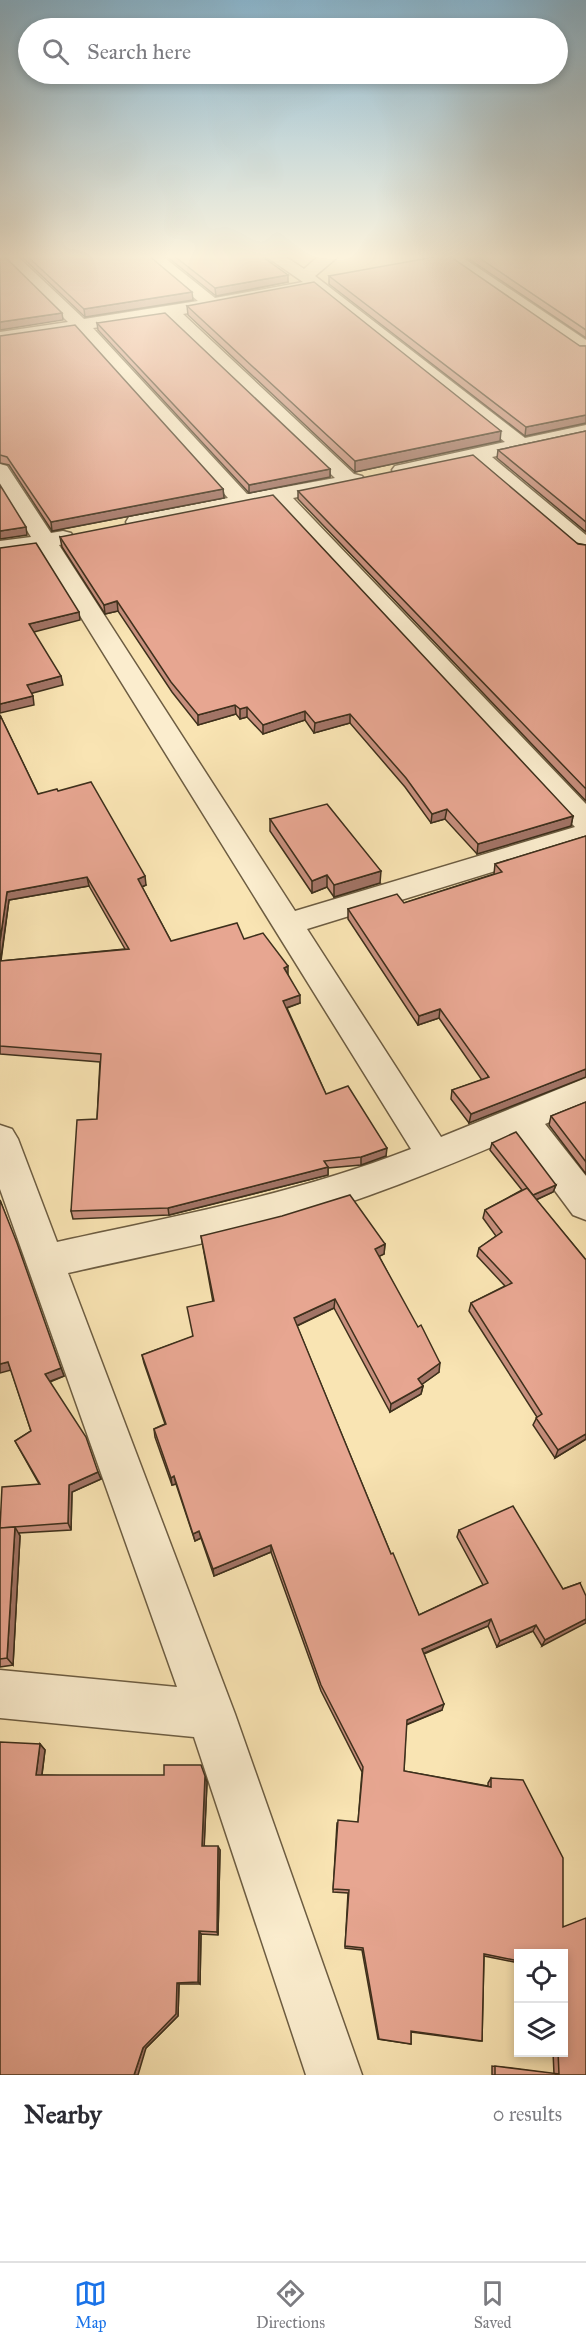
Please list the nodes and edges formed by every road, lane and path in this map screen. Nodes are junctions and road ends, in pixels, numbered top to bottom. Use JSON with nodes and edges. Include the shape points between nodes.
{"nodes":[{"id":1,"x":106,"y":352,"type":"edge"},
{"id":2,"x":213,"y":352,"type":"edge"},
{"id":3,"x":402,"y":352,"type":"edge"},
{"id":4,"x":586,"y":431,"type":"edge"},
{"id":5,"x":520,"y":445,"type":"junction"},
{"id":6,"x":477,"y":454,"type":"junction"},
{"id":7,"x":0,"y":470,"type":"edge"},
{"id":8,"x":350,"y":481,"type":"junction"},
{"id":9,"x":278,"y":494,"type":"junction"},
{"id":10,"x":243,"y":501,"type":"junction"},
{"id":11,"x":115,"y":527,"type":"edge"},
{"id":12,"x":80,"y":534,"type":"edge"},
{"id":13,"x":45,"y":541,"type":"junction"},
{"id":14,"x":586,"y":546,"type":"edge"},
{"id":15,"x":0,"y":548,"type":"edge"},
{"id":16,"x":586,"y":821,"type":"edge"},
{"id":17,"x":586,"y":833,"type":"edge"},
{"id":18,"x":288,"y":924,"type":"junction"},
{"id":19,"x":586,"y":1092,"type":"edge"},
{"id":20,"x":522,"y":1119,"type":"junction"},
{"id":21,"x":2,"y":1153,"type":"edge"},
{"id":22,"x":434,"y":1156,"type":"junction"},
{"id":23,"x":586,"y":1204,"type":"edge"},
{"id":24,"x":46,"y":1261,"type":"junction"},
{"id":25,"x":0,"y":1694,"type":"edge"},
{"id":26,"x":211,"y":1714,"type":"junction"},
{"id":27,"x":334,"y":2075,"type":"edge"}],
"edges":[{"from":1,"to":10,"type":"street"},
{"from":2,"to":8,"type":"street"},
{"from":3,"to":5,"type":"street"},
{"from":4,"to":5,"type":"street"},
{"from":5,"to":6,"type":"street"},
{"from":6,"to":8,"type":"street"},
{"from":6,"to":14,"type":"street"},
{"from":7,"to":13,"type":"street"},
{"from":8,"to":9,"type":"street"},
{"from":9,"to":10,"type":"street"},
{"from":9,"to":16,"type":"street"},
{"from":10,"to":11,"type":"street"},
{"from":12,"to":13,"type":"street"},
{"from":13,"to":15,"type":"street"},
{"from":13,"to":18,"type":"street"},
{"from":17,"to":18,"type":"street"},
{"from":18,"to":22,"type":"street"},
{"from":19,"to":20,"type":"street"},
{"from":20,"to":22,"type":"street"},
{"from":20,"to":23,"type":"street"},
{"from":21,"to":24,"type":"street"},
{"from":22,"to":24,"type":"street","via":[[282,1207]]},
{"from":24,"to":26,"type":"street"},
{"from":25,"to":26,"type":"street"},
{"from":26,"to":27,"type":"street"}]}
